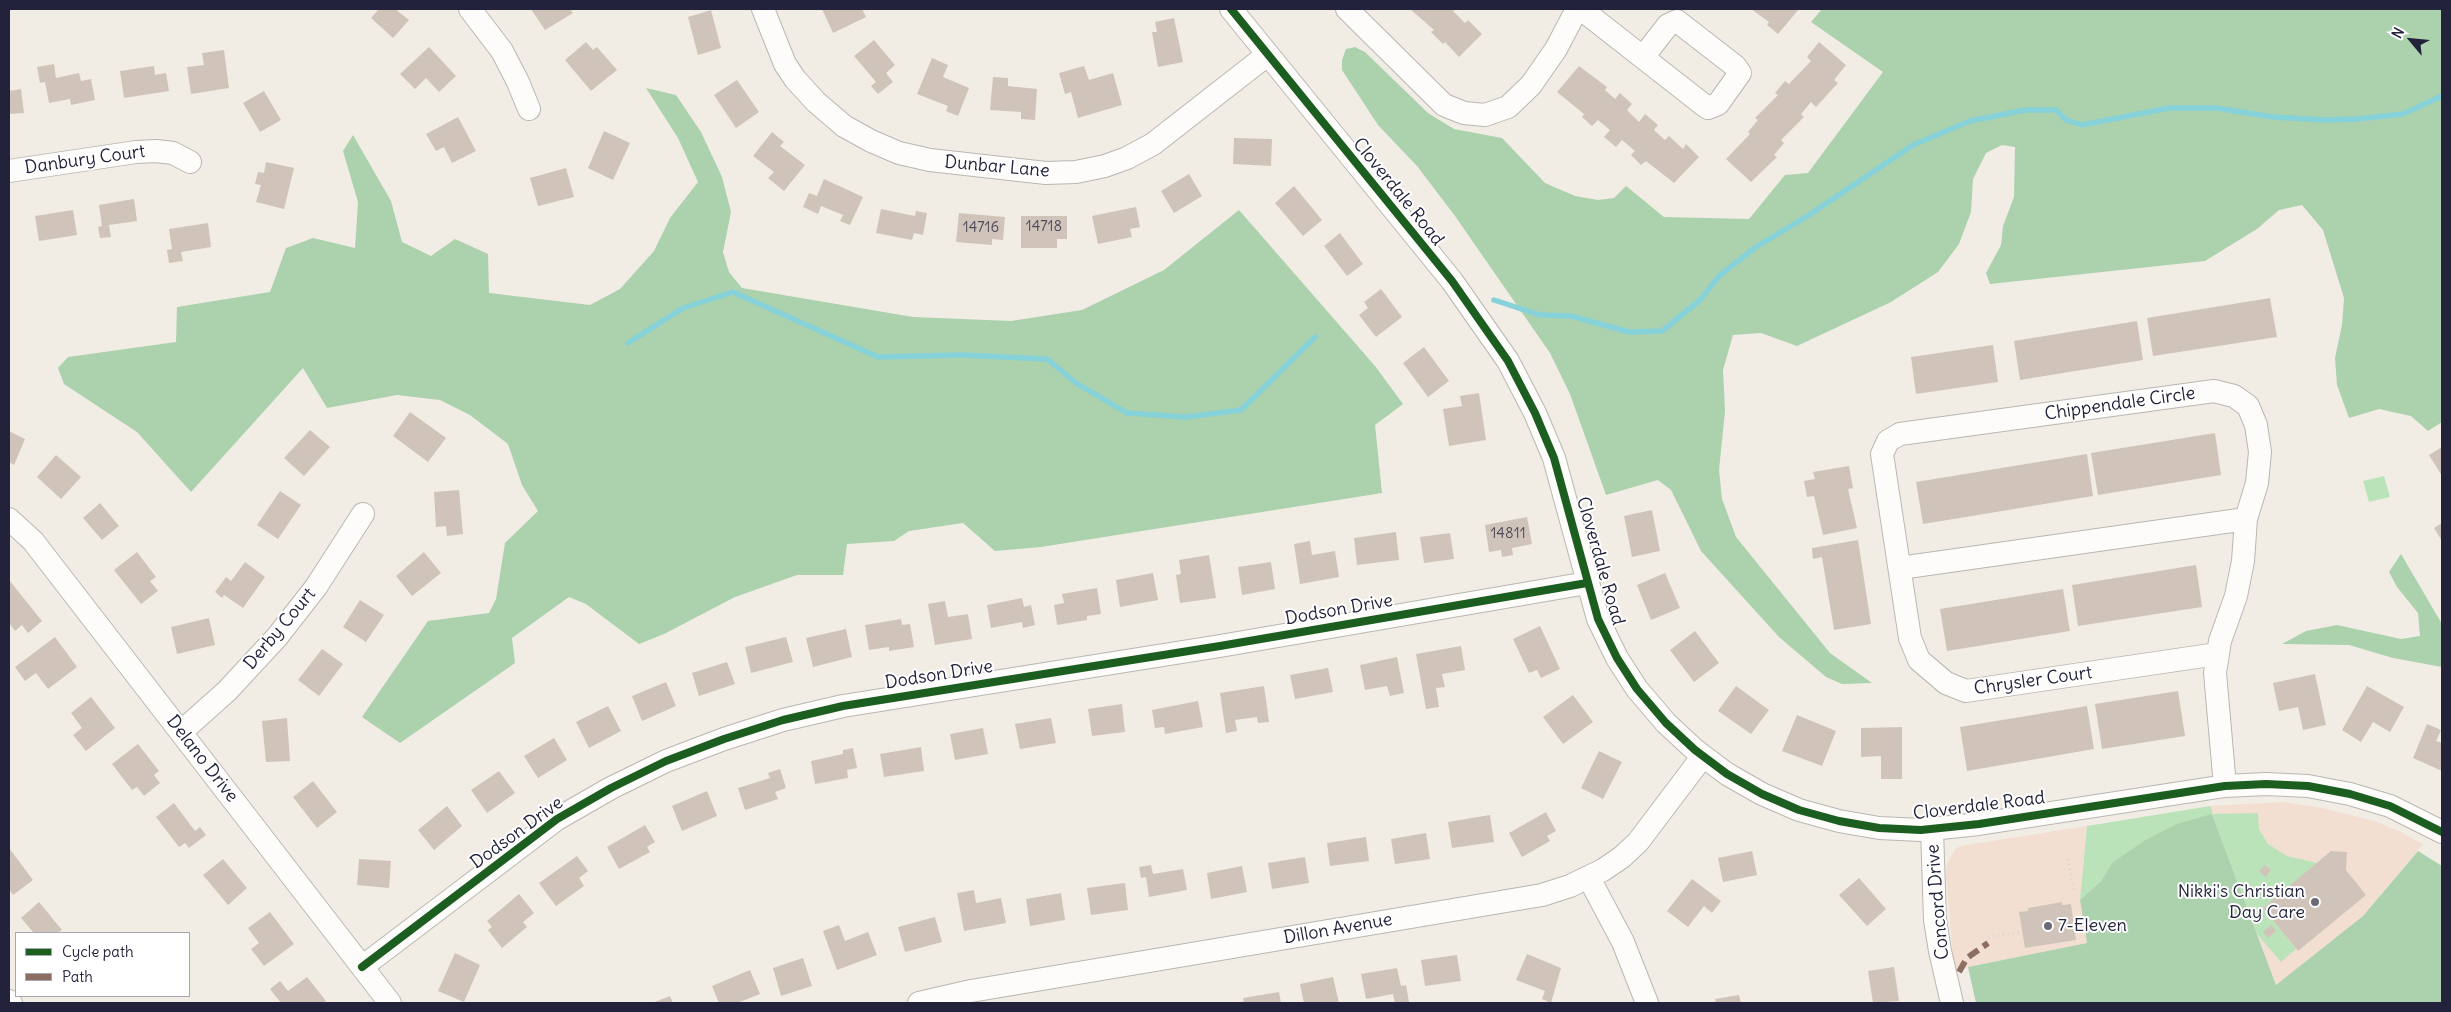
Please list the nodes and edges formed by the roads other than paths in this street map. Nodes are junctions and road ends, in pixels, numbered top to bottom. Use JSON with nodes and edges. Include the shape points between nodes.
{"nodes":[{"id":1,"x":470,"y":9,"type":"edge"},
{"id":2,"x":763,"y":9,"type":"edge"},
{"id":3,"x":1231,"y":9,"type":"edge"},
{"id":4,"x":1347,"y":9,"type":"edge"},
{"id":5,"x":1579,"y":9,"type":"edge"},
{"id":6,"x":1267,"y":55,"type":"junction"},
{"id":7,"x":1643,"y":58,"type":"dead end"},
{"id":8,"x":529,"y":109,"type":"dead end"},
{"id":9,"x":190,"y":162,"type":"dead end"},
{"id":10,"x":9,"y":171,"type":"edge"},
{"id":11,"x":1882,"y":454,"type":"joint"},
{"id":12,"x":363,"y":514,"type":"dead end"},
{"id":13,"x":9,"y":519,"type":"edge"},
{"id":14,"x":2246,"y":519,"type":"junction"},
{"id":15,"x":1900,"y":568,"type":"junction"},
{"id":16,"x":1587,"y":583,"type":"junction"},
{"id":17,"x":2217,"y":654,"type":"junction"},
{"id":18,"x":181,"y":732,"type":"junction"},
{"id":19,"x":1703,"y":756,"type":"junction"},
{"id":20,"x":2224,"y":786,"type":"junction"},
{"id":21,"x":1932,"y":829,"type":"junction"},
{"id":22,"x":2442,"y":832,"type":"edge"},
{"id":23,"x":1589,"y":878,"type":"junction"},
{"id":24,"x":362,"y":966,"type":"junction"},
{"id":25,"x":390,"y":1003,"type":"edge"},
{"id":26,"x":919,"y":1003,"type":"edge"},
{"id":27,"x":1647,"y":1003,"type":"edge"},
{"id":28,"x":1952,"y":1003,"type":"edge"}],
"edges":[{"from":1,"to":8,"type":"street","via":[[502,51]]},
{"from":2,"to":6,"type":"street","name":"Dunbar Lane","via":[[785,64],[816,102],[844,126],[900,153],[930,160],[1046,173],[1076,172],[1127,158],[1153,144]]},
{"from":3,"to":6,"type":"street","name":"Cloverdale Road"},
{"from":4,"to":5,"type":"street","via":[[1444,105],[1464,113],[1485,115],[1508,107],[1531,85]]},
{"from":5,"to":7,"type":"street"},
{"from":6,"to":16,"type":"street","name":"Cloverdale Road","via":[[1452,281],[1508,361],[1554,458]]},
{"from":9,"to":10,"type":"street","name":"Danbury Court","via":[[173,154],[143,151]]},
{"from":11,"to":14,"type":"street","name":"Chippendale Circle","via":[[1888,441],[1900,434],[2214,391],[2234,396],[2248,406],[2256,425],[2260,452],[2257,482]]},
{"from":11,"to":15,"type":"street","name":"Chrysler Court"},
{"from":12,"to":18,"type":"street","name":"Derby Court","via":[[316,587],[277,637],[226,691]]},
{"from":13,"to":18,"type":"street","name":"Delano Drive","via":[[33,541]]},
{"from":14,"to":15,"type":"street"},
{"from":14,"to":17,"type":"street","name":"Chippendale Circle","via":[[2236,596]]},
{"from":15,"to":17,"type":"street","name":"Chrysler Court","via":[[1910,638],[1919,660],[1946,683],[1966,691]]},
{"from":16,"to":19,"type":"street","name":"Cloverdale Road","via":[[1598,619],[1637,689],[1666,723]]},
{"from":16,"to":24,"type":"street","name":"Dodson Drive","via":[[853,705],[783,720],[666,761],[610,788],[557,819]]},
{"from":17,"to":20,"type":"street","name":"Chippendale Circle"},
{"from":18,"to":24,"type":"street","name":"Delano Drive"},
{"from":19,"to":21,"type":"street","name":"Cloverdale Road","via":[[1762,794],[1799,810],[1879,828]]},
{"from":19,"to":23,"type":"street","name":"Dillon Avenue","via":[[1638,842],[1622,857]]},
{"from":20,"to":21,"type":"street","name":"Cloverdale Road"},
{"from":20,"to":22,"type":"street","name":"Cloverdale Road","via":[[2308,786],[2350,794],[2390,806]]},
{"from":21,"to":28,"type":"street","name":"Concord Drive","via":[[1935,920]]},
{"from":23,"to":26,"type":"street","name":"Dillon Avenue","via":[[1542,894]]},
{"from":23,"to":27,"type":"street","via":[[1623,942]]},
{"from":24,"to":25,"type":"street","name":"Delano Drive"}]}
